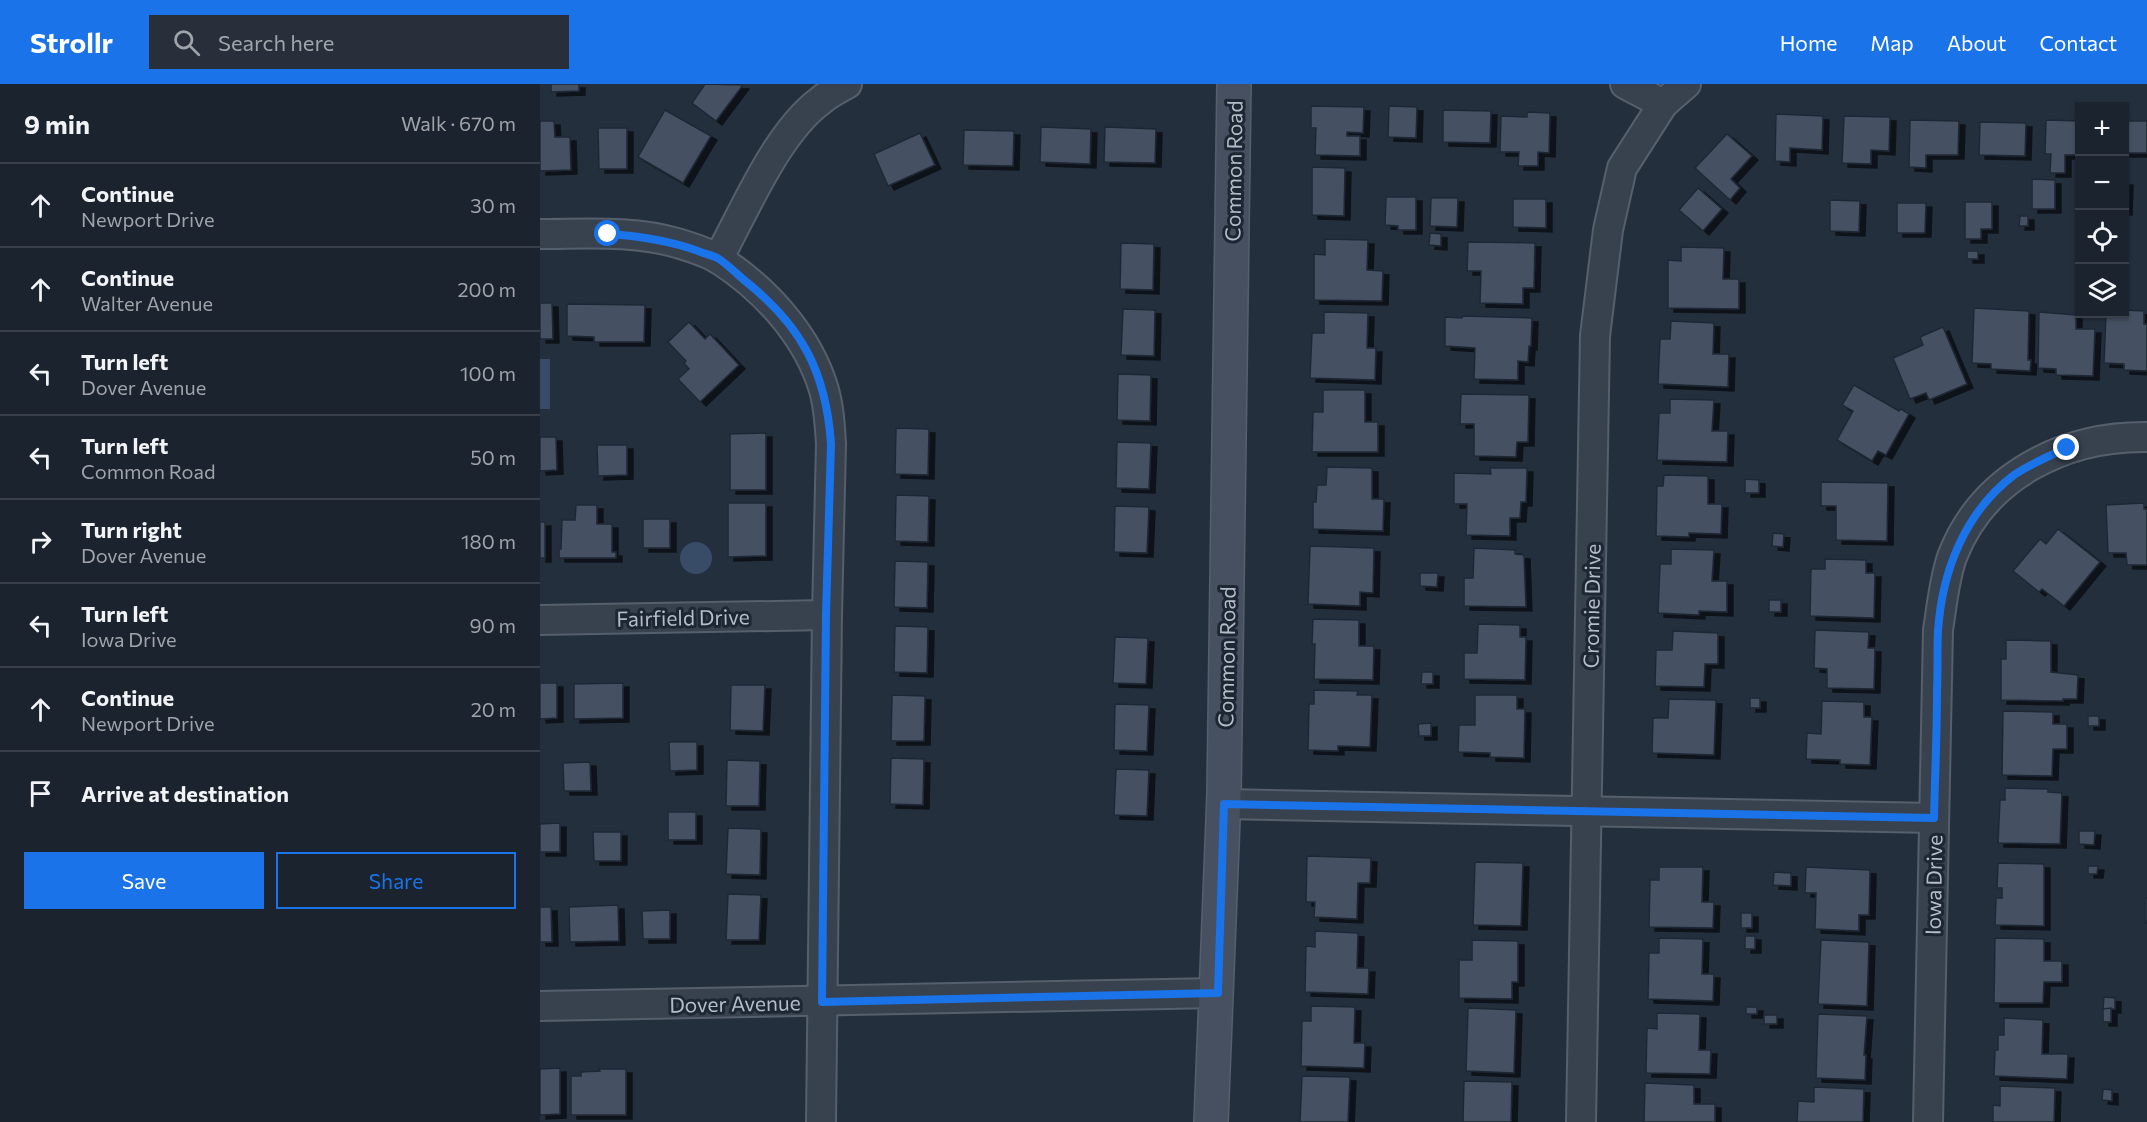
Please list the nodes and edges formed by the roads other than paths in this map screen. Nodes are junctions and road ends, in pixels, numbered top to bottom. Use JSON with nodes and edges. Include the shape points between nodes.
{"nodes":[{"id":1,"x":847,"y":84,"type":"edge"},
{"id":2,"x":1234,"y":84,"type":"edge"},
{"id":3,"x":1625,"y":84,"type":"edge"},
{"id":4,"x":1686,"y":84,"type":"edge"},
{"id":5,"x":1663,"y":104,"type":"junction"},
{"id":6,"x":540,"y":234,"type":"edge"},
{"id":7,"x":718,"y":259,"type":"junction"},
{"id":8,"x":2147,"y":437,"type":"edge"},
{"id":9,"x":826,"y":615,"type":"junction"},
{"id":10,"x":540,"y":620,"type":"edge"},
{"id":11,"x":1224,"y":804,"type":"junction"},
{"id":12,"x":1587,"y":811,"type":"junction"},
{"id":13,"x":1934,"y":818,"type":"junction"},
{"id":14,"x":1218,"y":993,"type":"junction"},
{"id":15,"x":822,"y":1002,"type":"junction"},
{"id":16,"x":540,"y":1006,"type":"edge"},
{"id":17,"x":821,"y":1122,"type":"edge"},
{"id":18,"x":1211,"y":1122,"type":"edge"},
{"id":19,"x":1581,"y":1122,"type":"edge"},
{"id":20,"x":1928,"y":1122,"type":"edge"}],
"edges":[{"from":1,"to":7,"type":"street","via":[[820,100],[780,143]]},
{"from":2,"to":11,"type":"street","name":"Common Road"},
{"from":3,"to":5,"type":"street"},
{"from":4,"to":5,"type":"street","name":"Cromie Drive"},
{"from":5,"to":12,"type":"street","name":"Cromie Drive","via":[[1622,168],[1602,269],[1595,336]]},
{"from":6,"to":7,"type":"street","via":[[646,237],[677,243]]},
{"from":7,"to":9,"type":"street","via":[[765,296],[786,319],[799,336],[824,389],[831,444]]},
{"from":8,"to":13,"type":"street","name":"Iowa Drive","via":[[2116,438],[2067,448],[2046,457],[2001,486],[1965,532],[1946,579],[1938,630]]},
{"from":9,"to":10,"type":"street","name":"Fairfield Drive"},
{"from":9,"to":15,"type":"street"},
{"from":11,"to":12,"type":"street"},
{"from":11,"to":14,"type":"street","name":"Common Road"},
{"from":12,"to":13,"type":"street"},
{"from":12,"to":19,"type":"street","name":"Cromie Drive"},
{"from":13,"to":20,"type":"street","name":"Iowa Drive"},
{"from":14,"to":15,"type":"street","name":"Dover Avenue"},
{"from":14,"to":18,"type":"street","name":"Common Road"},
{"from":15,"to":16,"type":"street","name":"Dover Avenue"},
{"from":15,"to":17,"type":"street"}]}
